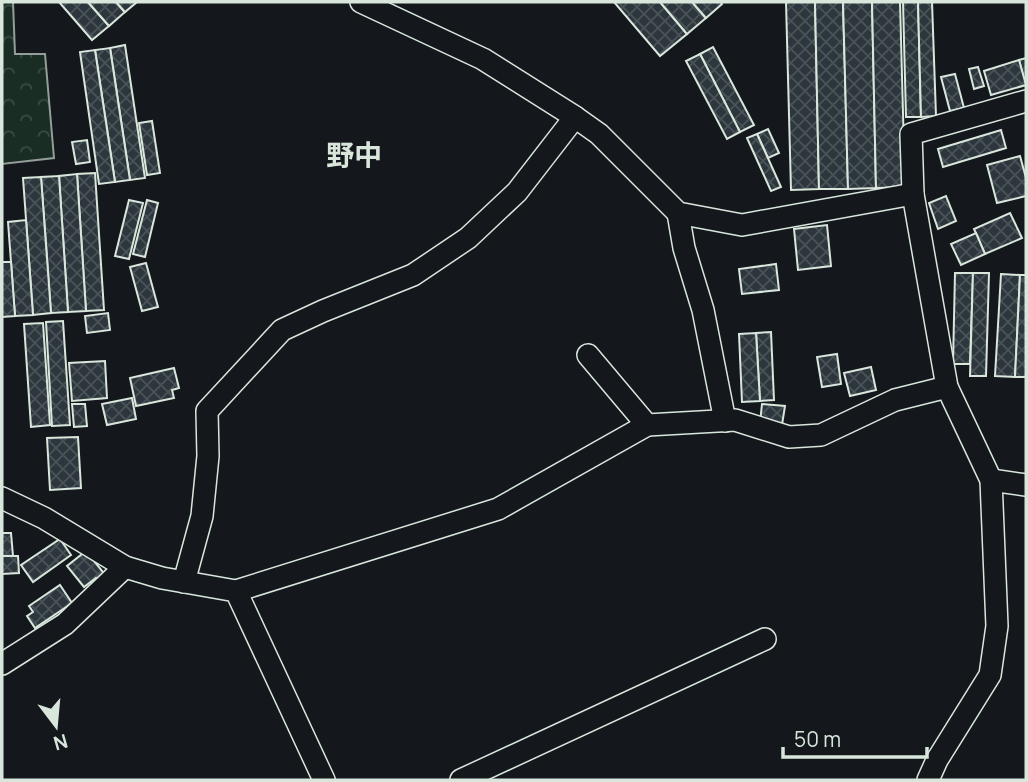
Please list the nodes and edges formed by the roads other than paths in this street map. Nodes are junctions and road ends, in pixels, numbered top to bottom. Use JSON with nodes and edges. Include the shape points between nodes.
{"nodes":[{"id":1,"x":361,"y":2,"type":"edge"},
{"id":2,"x":1026,"y":100,"type":"edge"},
{"id":3,"x":575,"y":117,"type":"junction"},
{"id":4,"x":913,"y":194,"type":"junction"},
{"id":5,"x":678,"y":213,"type":"junction"},
{"id":6,"x":588,"y":355,"type":"dead end"},
{"id":7,"x":947,"y":387,"type":"junction"},
{"id":8,"x":725,"y":421,"type":"junction"},
{"id":9,"x":647,"y":425,"type":"junction"},
{"id":10,"x":991,"y":480,"type":"junction"},
{"id":11,"x":1026,"y":485,"type":"edge"},
{"id":12,"x":2,"y":498,"type":"edge"},
{"id":13,"x":125,"y":567,"type":"junction"},
{"id":14,"x":184,"y":582,"type":"junction"},
{"id":15,"x":236,"y":591,"type":"junction"},
{"id":16,"x":765,"y":639,"type":"dead end"},
{"id":17,"x":2,"y":664,"type":"edge"},
{"id":18,"x":324,"y":780,"type":"edge"},
{"id":19,"x":461,"y":780,"type":"edge"},
{"id":20,"x":928,"y":780,"type":"edge"}],
"edges":[{"from":1,"to":3,"type":"street","via":[[482,59]]},
{"from":2,"to":4,"type":"street","via":[[911,134]]},
{"from":3,"to":5,"type":"street","via":[[599,134]]},
{"from":3,"to":14,"type":"street","via":[[517,192],[468,238],[413,275],[282,330],[207,411],[202,516]]},
{"from":4,"to":5,"type":"street","via":[[742,225]]},
{"from":4,"to":7,"type":"street"},
{"from":5,"to":8,"type":"street"},
{"from":6,"to":9,"type":"street"},
{"from":7,"to":8,"type":"street","via":[[895,401],[821,435],[789,437]]},
{"from":7,"to":10,"type":"street"},
{"from":8,"to":9,"type":"street"},
{"from":9,"to":15,"type":"street","via":[[498,509]]},
{"from":10,"to":11,"type":"street"},
{"from":10,"to":20,"type":"street","via":[[998,626],[990,675]]},
{"from":12,"to":13,"type":"street"},
{"from":13,"to":14,"type":"street"},
{"from":13,"to":17,"type":"street","via":[[65,624]]},
{"from":14,"to":15,"type":"street"},
{"from":15,"to":18,"type":"street"},
{"from":16,"to":19,"type":"street"}]}
